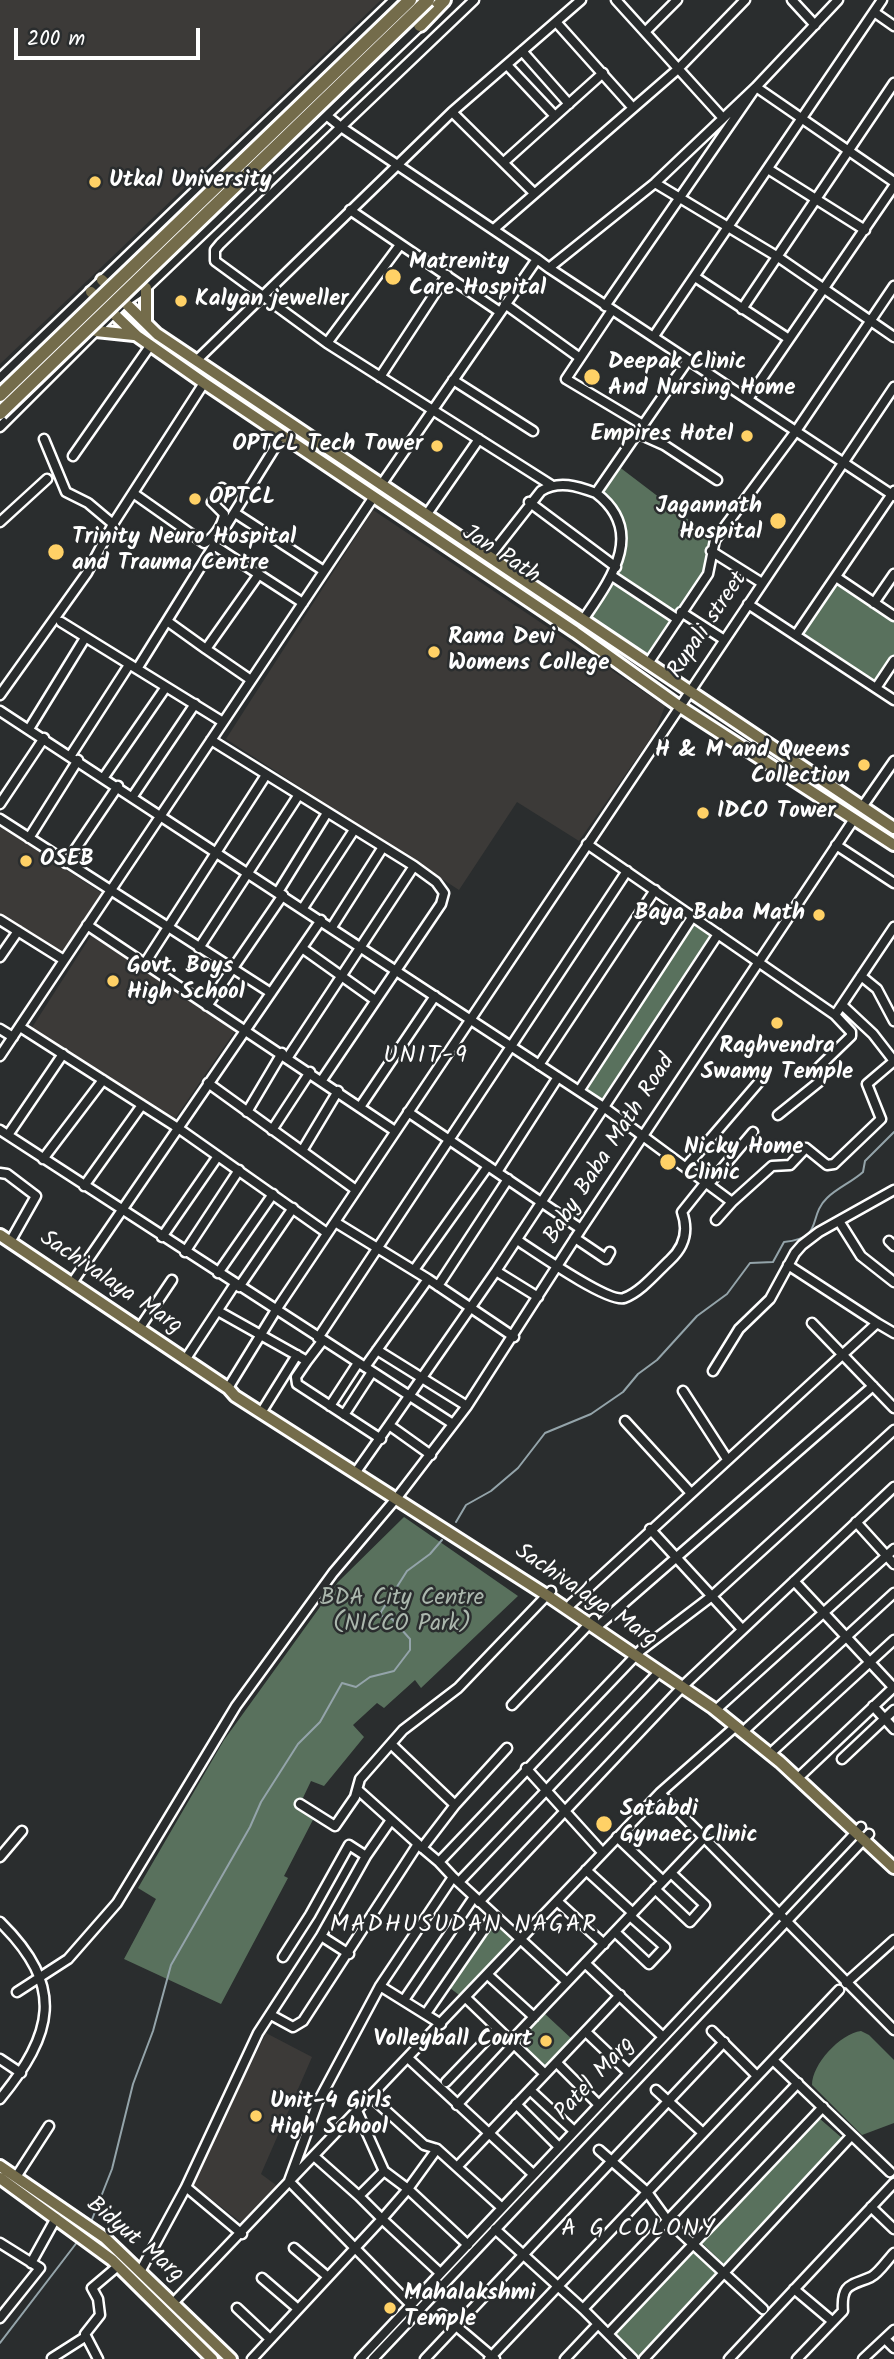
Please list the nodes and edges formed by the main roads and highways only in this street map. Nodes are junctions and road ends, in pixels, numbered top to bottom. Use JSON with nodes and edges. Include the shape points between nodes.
{"nodes":[{"id":1,"x":410,"y":0,"type":"edge"},
{"id":2,"x":428,"y":0,"type":"edge"},
{"id":3,"x":444,"y":0,"type":"edge"},
{"id":4,"x":420,"y":25,"type":"road end"},
{"id":5,"x":102,"y":280,"type":"road end"},
{"id":6,"x":146,"y":288,"type":"road end"},
{"id":7,"x":91,"y":292,"type":"road end"},
{"id":8,"x":146,"y":323,"type":"junction"},
{"id":9,"x":96,"y":331,"type":"road end"},
{"id":10,"x":137,"y":335,"type":"junction"},
{"id":11,"x":0,"y":395,"type":"edge"},
{"id":12,"x":0,"y":413,"type":"edge"},
{"id":13,"x":894,"y":828,"type":"edge"},
{"id":14,"x":894,"y":845,"type":"edge"},
{"id":15,"x":5,"y":1239,"type":"edge"},
{"id":16,"x":230,"y":1389,"type":"junction"},
{"id":17,"x":398,"y":1498,"type":"junction"},
{"id":18,"x":550,"y":1593,"type":"junction"},
{"id":19,"x":595,"y":1622,"type":"junction"},
{"id":20,"x":640,"y":1652,"type":"junction"},
{"id":21,"x":684,"y":1686,"type":"junction"},
{"id":22,"x":742,"y":1727,"type":"junction"},
{"id":23,"x":800,"y":1776,"type":"junction"},
{"id":24,"x":862,"y":1833,"type":"junction"},
{"id":25,"x":894,"y":1859,"type":"edge"},
{"id":26,"x":894,"y":1868,"type":"edge"},
{"id":27,"x":0,"y":2166,"type":"edge"},
{"id":28,"x":0,"y":2178,"type":"edge"},
{"id":29,"x":212,"y":2359,"type":"edge"},
{"id":30,"x":231,"y":2359,"type":"edge"}],
"edges":[{"from":1,"to":11,"type":"highway","bridge":true},
{"from":2,"to":12,"type":"highway","bridge":true},
{"from":3,"to":4,"type":"highway"},
{"from":5,"to":8,"type":"main road","name":"Jan Path"},
{"from":6,"to":8,"type":"main road"},
{"from":7,"to":10,"type":"main road","name":"Jan Path"},
{"from":8,"to":13,"type":"main road","name":"Jan Path"},
{"from":9,"to":10,"type":"main road"},
{"from":10,"to":14,"type":"main road","name":"Jan Path","via":[[679,706]]},
{"from":15,"to":16,"type":"main road","name":"Sachivalaya Marg"},
{"from":16,"to":17,"type":"main road","name":"Sachivalaya Marg"},
{"from":16,"to":17,"type":"main road","name":"Sachivalaya Marg","via":[[238,1390]]},
{"from":17,"to":18,"type":"main road","name":"Sachivalaya Marg"},
{"from":18,"to":19,"type":"main road","name":"Sachivalaya Marg"},
{"from":18,"to":19,"type":"main road","name":"Sachivalaya Marg"},
{"from":19,"to":20,"type":"main road","name":"Sachivalaya Marg"},
{"from":20,"to":21,"type":"main road","name":"Sachivalaya Marg"},
{"from":20,"to":21,"type":"main road","name":"Sachivalaya Marg","via":[[659,1672]]},
{"from":21,"to":22,"type":"main road","name":"Sachivalaya Marg"},
{"from":21,"to":22,"type":"main road","name":"Sachivalaya Marg"},
{"from":22,"to":23,"type":"main road","name":"Sachivalaya Marg"},
{"from":22,"to":23,"type":"main road","name":"Sachivalaya Marg"},
{"from":23,"to":24,"type":"main road","name":"Sachivalaya Marg"},
{"from":24,"to":25,"type":"main road","name":"Sachivalaya Marg"},
{"from":24,"to":26,"type":"main road","name":"Sachivalaya Marg"},
{"from":27,"to":30,"type":"main road","name":"Bidyut Marg","via":[[97,2232]]},
{"from":28,"to":29,"type":"main road","name":"Bidyut Marg","via":[[118,2266]]}]}
